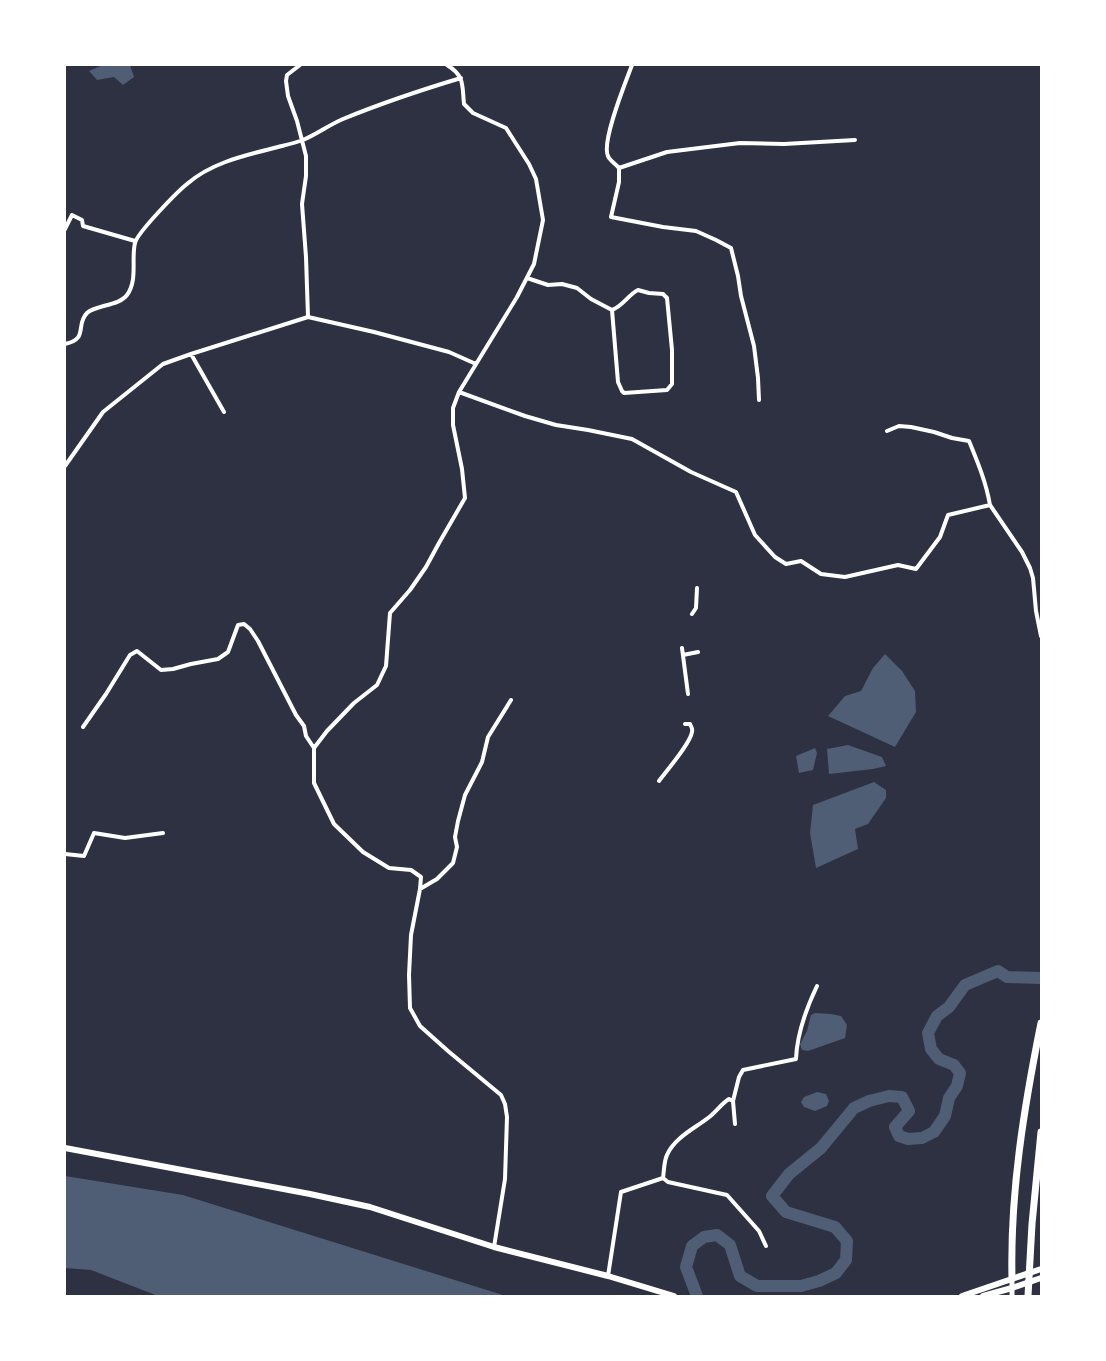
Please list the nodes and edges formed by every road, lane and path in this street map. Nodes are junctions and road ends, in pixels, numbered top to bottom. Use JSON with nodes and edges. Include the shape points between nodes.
{"nodes":[{"id":1,"x":300,"y":65,"type":"edge"},
{"id":2,"x":447,"y":65,"type":"edge"},
{"id":3,"x":632,"y":65,"type":"edge"},
{"id":4,"x":462,"y":78,"type":"junction"},
{"id":5,"x":302,"y":140,"type":"junction"},
{"id":6,"x":855,"y":140,"type":"dead end"},
{"id":7,"x":619,"y":168,"type":"junction"},
{"id":8,"x":65,"y":229,"type":"edge"},
{"id":9,"x":135,"y":241,"type":"junction"},
{"id":10,"x":526,"y":278,"type":"junction"},
{"id":11,"x":612,"y":310,"type":"junction"},
{"id":12,"x":308,"y":317,"type":"junction"},
{"id":13,"x":65,"y":344,"type":"edge"},
{"id":14,"x":191,"y":354,"type":"junction"},
{"id":15,"x":476,"y":364,"type":"junction"},
{"id":16,"x":459,"y":392,"type":"junction"},
{"id":17,"x":759,"y":400,"type":"dead end"},
{"id":18,"x":224,"y":412,"type":"dead end"},
{"id":19,"x":887,"y":431,"type":"dead end"},
{"id":20,"x":65,"y":466,"type":"edge"},
{"id":21,"x":990,"y":505,"type":"junction"},
{"id":22,"x":697,"y":588,"type":"dead end"},
{"id":23,"x":692,"y":614,"type":"dead end"},
{"id":24,"x":1041,"y":636,"type":"edge"},
{"id":25,"x":682,"y":648,"type":"dead end"},
{"id":26,"x":698,"y":652,"type":"dead end"},
{"id":27,"x":683,"y":655,"type":"junction"},
{"id":28,"x":688,"y":694,"type":"dead end"},
{"id":29,"x":512,"y":700,"type":"dead end"},
{"id":30,"x":684,"y":724,"type":"dead end"},
{"id":31,"x":83,"y":726,"type":"dead end"},
{"id":32,"x":314,"y":748,"type":"junction"},
{"id":33,"x":659,"y":780,"type":"dead end"},
{"id":34,"x":163,"y":833,"type":"dead end"},
{"id":35,"x":65,"y":854,"type":"edge"},
{"id":36,"x":420,"y":889,"type":"junction"},
{"id":37,"x":817,"y":986,"type":"dead end"},
{"id":38,"x":1041,"y":1023,"type":"edge"},
{"id":39,"x":733,"y":1100,"type":"junction"},
{"id":40,"x":736,"y":1124,"type":"dead end"},
{"id":41,"x":1041,"y":1132,"type":"edge"},
{"id":42,"x":65,"y":1148,"type":"edge"},
{"id":43,"x":663,"y":1178,"type":"junction"},
{"id":44,"x":766,"y":1246,"type":"dead end"},
{"id":45,"x":494,"y":1247,"type":"junction"},
{"id":46,"x":1041,"y":1269,"type":"edge"},
{"id":47,"x":608,"y":1276,"type":"junction"},
{"id":48,"x":1012,"y":1278,"type":"junction"},
{"id":49,"x":1041,"y":1278,"type":"edge"},
{"id":50,"x":1012,"y":1288,"type":"junction"},
{"id":51,"x":674,"y":1296,"type":"edge"},
{"id":52,"x":962,"y":1296,"type":"edge"},
{"id":53,"x":983,"y":1296,"type":"edge"},
{"id":54,"x":1012,"y":1296,"type":"edge"},
{"id":55,"x":1028,"y":1296,"type":"edge"}],
"edges":[{"from":1,"to":5,"type":"street","via":[[286,80]]},
{"from":2,"to":4,"type":"street"},
{"from":3,"to":7,"type":"street","via":[[606,142],[608,156]]},
{"from":4,"to":5,"type":"street","via":[[341,120]]},
{"from":4,"to":10,"type":"street","via":[[464,104],[473,113],[506,128],[536,179],[543,220],[534,264]]},
{"from":5,"to":9,"type":"street","via":[[205,170],[187,183]]},
{"from":5,"to":12,"type":"street","via":[[306,156],[302,204]]},
{"from":6,"to":7,"type":"street","via":[[740,143],[667,152]]},
{"from":7,"to":17,"type":"street","via":[[611,217],[696,231],[731,248],[754,346]]},
{"from":8,"to":9,"type":"street","via":[[72,215],[82,220],[83,226]]},
{"from":9,"to":13,"type":"street","via":[[132,284],[127,296],[107,306],[91,309],[85,315],[79,338]]},
{"from":10,"to":11,"type":"street","via":[[548,285],[577,288]]},
{"from":10,"to":15,"type":"street"},
{"from":11,"to":11,"type":"street","via":[[618,382],[622,391],[667,390],[672,384],[672,350],[665,295],[638,290]]},
{"from":12,"to":14,"type":"street"},
{"from":12,"to":15,"type":"street","via":[[449,352]]},
{"from":14,"to":18,"type":"street"},
{"from":14,"to":20,"type":"street","via":[[163,364],[103,412]]},
{"from":15,"to":16,"type":"street"},
{"from":16,"to":21,"type":"street","via":[[556,425],[632,439],[691,472],[736,492],[755,536],[775,557],[786,564],[801,561],[821,574],[844,577],[898,565],[916,569],[940,537],[948,515]]},
{"from":16,"to":32,"type":"street","via":[[452,408],[465,498],[426,567],[390,613],[386,666],[377,685],[354,703]]},
{"from":19,"to":21,"type":"street","via":[[900,426],[911,427],[969,441],[984,476]]},
{"from":21,"to":24,"type":"street","via":[[1030,568]]},
{"from":22,"to":23,"type":"street","via":[[696,608]]},
{"from":25,"to":27,"type":"street"},
{"from":26,"to":27,"type":"street"},
{"from":27,"to":28,"type":"street"},
{"from":29,"to":36,"type":"street","via":[[488,737],[482,762],[465,795],[455,837],[457,847],[453,863],[437,879]]},
{"from":30,"to":33,"type":"street","via":[[692,726],[692,733]]},
{"from":31,"to":32,"type":"street","via":[[130,655],[136,652],[161,670],[218,659],[228,652],[238,625],[244,624],[258,642]]},
{"from":32,"to":36,"type":"street","via":[[314,784],[334,824],[363,852],[389,868],[410,870],[421,877]]},
{"from":34,"to":35,"type":"street","via":[[125,838],[94,833],[84,856]]},
{"from":36,"to":45,"type":"street","via":[[411,935],[410,1008],[420,1026],[501,1096],[505,1104],[505,1179]]},
{"from":37,"to":39,"type":"street","via":[[806,1009],[796,1046],[796,1059],[743,1070]]},
{"from":38,"to":48,"type":"highway","via":[[1018,1160]]},
{"from":39,"to":40,"type":"street"},
{"from":39,"to":43,"type":"street","via":[[726,1100],[670,1149]]},
{"from":41,"to":55,"type":"highway"},
{"from":42,"to":45,"type":"main road","via":[[370,1207]]},
{"from":43,"to":44,"type":"street","via":[[668,1182],[727,1195],[759,1231]]},
{"from":43,"to":47,"type":"street","via":[[621,1192]]},
{"from":45,"to":47,"type":"main road"},
{"from":46,"to":48,"type":"main road"},
{"from":47,"to":51,"type":"main road"},
{"from":48,"to":50,"type":"street"},
{"from":48,"to":52,"type":"main road"},
{"from":49,"to":50,"type":"main road"},
{"from":50,"to":53,"type":"main road"},
{"from":50,"to":54,"type":"street"}]}
